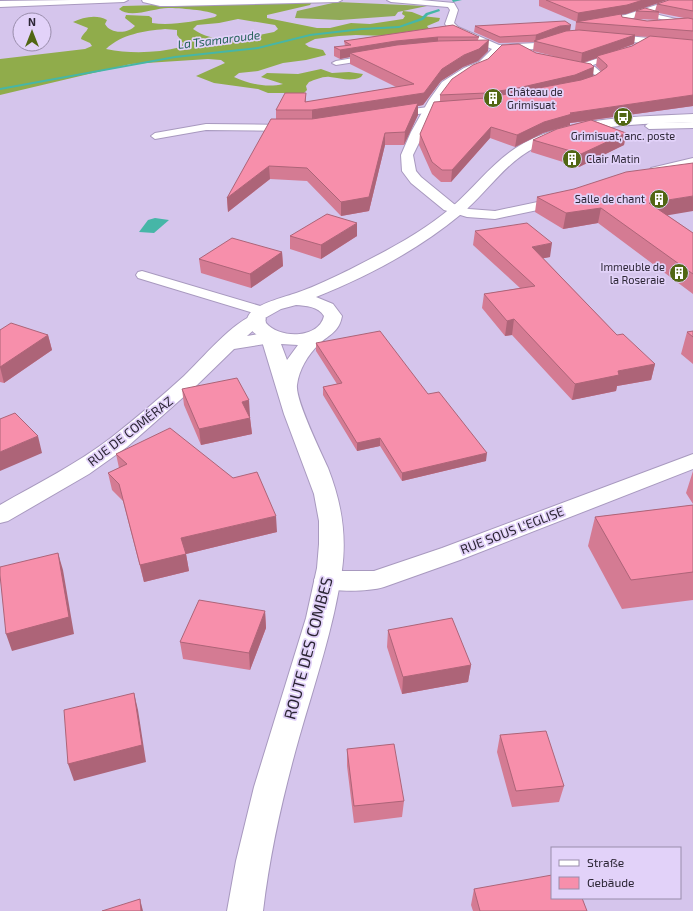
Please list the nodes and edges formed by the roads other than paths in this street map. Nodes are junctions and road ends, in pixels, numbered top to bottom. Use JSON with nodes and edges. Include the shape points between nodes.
{"nodes":[{"id":1,"x":124,"y":0,"type":"edge"},
{"id":2,"x":146,"y":0,"type":"edge"},
{"id":3,"x":338,"y":0,"type":"edge"},
{"id":4,"x":342,"y":0,"type":"edge"},
{"id":5,"x":392,"y":0,"type":"edge"},
{"id":6,"x":691,"y":2,"type":"edge"},
{"id":7,"x":0,"y":4,"type":"edge"},
{"id":8,"x":293,"y":9,"type":"dead end"},
{"id":9,"x":642,"y":13,"type":"junction"},
{"id":10,"x":689,"y":14,"type":"edge"},
{"id":11,"x":671,"y":18,"type":"junction"},
{"id":12,"x":611,"y":20,"type":"junction"},
{"id":13,"x":588,"y":24,"type":"edge"},
{"id":14,"x":639,"y":24,"type":"edge"},
{"id":15,"x":690,"y":24,"type":"edge"},
{"id":16,"x":653,"y":25,"type":"edge"},
{"id":17,"x":566,"y":33,"type":"edge"},
{"id":18,"x":594,"y":37,"type":"edge"},
{"id":19,"x":650,"y":41,"type":"junction"},
{"id":20,"x":693,"y":45,"type":"edge"},
{"id":21,"x":483,"y":48,"type":"edge"},
{"id":22,"x":498,"y":48,"type":"junction"},
{"id":23,"x":518,"y":48,"type":"junction"},
{"id":24,"x":531,"y":54,"type":"edge"},
{"id":25,"x":381,"y":56,"type":"edge"},
{"id":26,"x":336,"y":63,"type":"dead end"},
{"id":27,"x":576,"y":87,"type":"edge"},
{"id":28,"x":457,"y":107,"type":"edge"},
{"id":29,"x":428,"y":109,"type":"junction"},
{"id":30,"x":388,"y":116,"type":"edge"},
{"id":31,"x":693,"y":118,"type":"edge"},
{"id":32,"x":693,"y":125,"type":"edge"},
{"id":33,"x":649,"y":126,"type":"dead end"},
{"id":34,"x":296,"y":128,"type":"edge"},
{"id":35,"x":155,"y":136,"type":"dead end"},
{"id":36,"x":693,"y":162,"type":"edge"},
{"id":37,"x":641,"y":175,"type":"edge"},
{"id":38,"x":580,"y":195,"type":"edge"},
{"id":39,"x":457,"y":210,"type":"junction"},
{"id":40,"x":356,"y":273,"type":"junction"},
{"id":41,"x":142,"y":275,"type":"dead end"},
{"id":42,"x":293,"y":300,"type":"junction"},
{"id":43,"x":332,"y":314,"type":"junction"},
{"id":44,"x":259,"y":315,"type":"junction"},
{"id":45,"x":321,"y":333,"type":"junction"},
{"id":46,"x":271,"y":337,"type":"junction"},
{"id":47,"x":228,"y":344,"type":"junction"},
{"id":48,"x":287,"y":387,"type":"junction"},
{"id":49,"x":693,"y":460,"type":"edge"},
{"id":50,"x":0,"y":516,"type":"edge"},
{"id":51,"x":327,"y":580,"type":"junction"},
{"id":52,"x":246,"y":911,"type":"edge"}],
"edges":[{"from":1,"to":7,"type":"street"},
{"from":2,"to":3,"type":"street","via":[[174,4]]},
{"from":3,"to":4,"type":"street"},
{"from":3,"to":8,"type":"street"},
{"from":5,"to":22,"type":"street","via":[[452,5],[454,10],[449,24]]},
{"from":6,"to":9,"type":"street","via":[[672,3]]},
{"from":9,"to":11,"type":"lane"},
{"from":9,"to":12,"type":"street"},
{"from":10,"to":11,"type":"street"},
{"from":11,"to":15,"type":"lane"},
{"from":12,"to":13,"type":"street"},
{"from":12,"to":14,"type":"street"},
{"from":15,"to":16,"type":"street"},
{"from":17,"to":23,"type":"street","via":[[536,46]]},
{"from":18,"to":19,"type":"street"},
{"from":19,"to":20,"type":"street"},
{"from":19,"to":27,"type":"lane","via":[[578,66],[592,69],[600,76]]},
{"from":21,"to":22,"type":"lane"},
{"from":22,"to":23,"type":"street"},
{"from":22,"to":29,"type":"street","via":[[483,64],[446,84]]},
{"from":23,"to":24,"type":"lane"},
{"from":25,"to":26,"type":"lane"},
{"from":28,"to":29,"type":"lane"},
{"from":29,"to":30,"type":"lane"},
{"from":29,"to":39,"type":"street","via":[[407,156],[409,170],[416,180],[449,207]]},
{"from":31,"to":39,"type":"street","name":"ROUTE DES COMBES","via":[[609,124],[547,137],[529,145],[509,159]]},
{"from":32,"to":33,"type":"lane"},
{"from":34,"to":35,"type":"lane","via":[[206,127]]},
{"from":36,"to":37,"type":"street"},
{"from":38,"to":39,"type":"street","via":[[535,208],[495,215]]},
{"from":39,"to":40,"type":"street","name":"ROUTE DES COMBES","via":[[429,231]]},
{"from":40,"to":42,"type":"street","name":"ROUTE DES COMBES"},
{"from":40,"to":43,"type":"street","name":"ROUTE DES COMBES","via":[[340,294]]},
{"from":41,"to":44,"type":"lane"},
{"from":42,"to":43,"type":"street","name":"ROUTE DES COMBES","via":[[318,304]]},
{"from":42,"to":44,"type":"street","name":"ROUTE DES COMBES","via":[[275,304]]},
{"from":43,"to":45,"type":"street","name":"ROUTE DES COMBES","via":[[331,325]]},
{"from":44,"to":46,"type":"street","name":"ROUTE DES COMBES","via":[[259,326]]},
{"from":44,"to":47,"type":"street","name":"RUE DE COMÉRAZ"},
{"from":45,"to":46,"type":"street","via":[[297,339]]},
{"from":45,"to":48,"type":"street","name":"ROUTE DES COMBES","via":[[297,356]]},
{"from":46,"to":47,"type":"street"},
{"from":46,"to":48,"type":"street","name":"ROUTE DES COMBES"},
{"from":47,"to":50,"type":"street","name":"RUE DE COMÉRAZ","via":[[176,394],[119,442],[81,469]]},
{"from":48,"to":51,"type":"street","name":"ROUTE DES COMBES","via":[[295,418],[327,497],[332,535]]},
{"from":49,"to":51,"type":"street","name":"RUE SOUS L'EGLISE","via":[[451,554],[375,580]]},
{"from":51,"to":52,"type":"street","name":"ROUTE DES COMBES","via":[[316,628],[272,779],[258,838]]}]}
